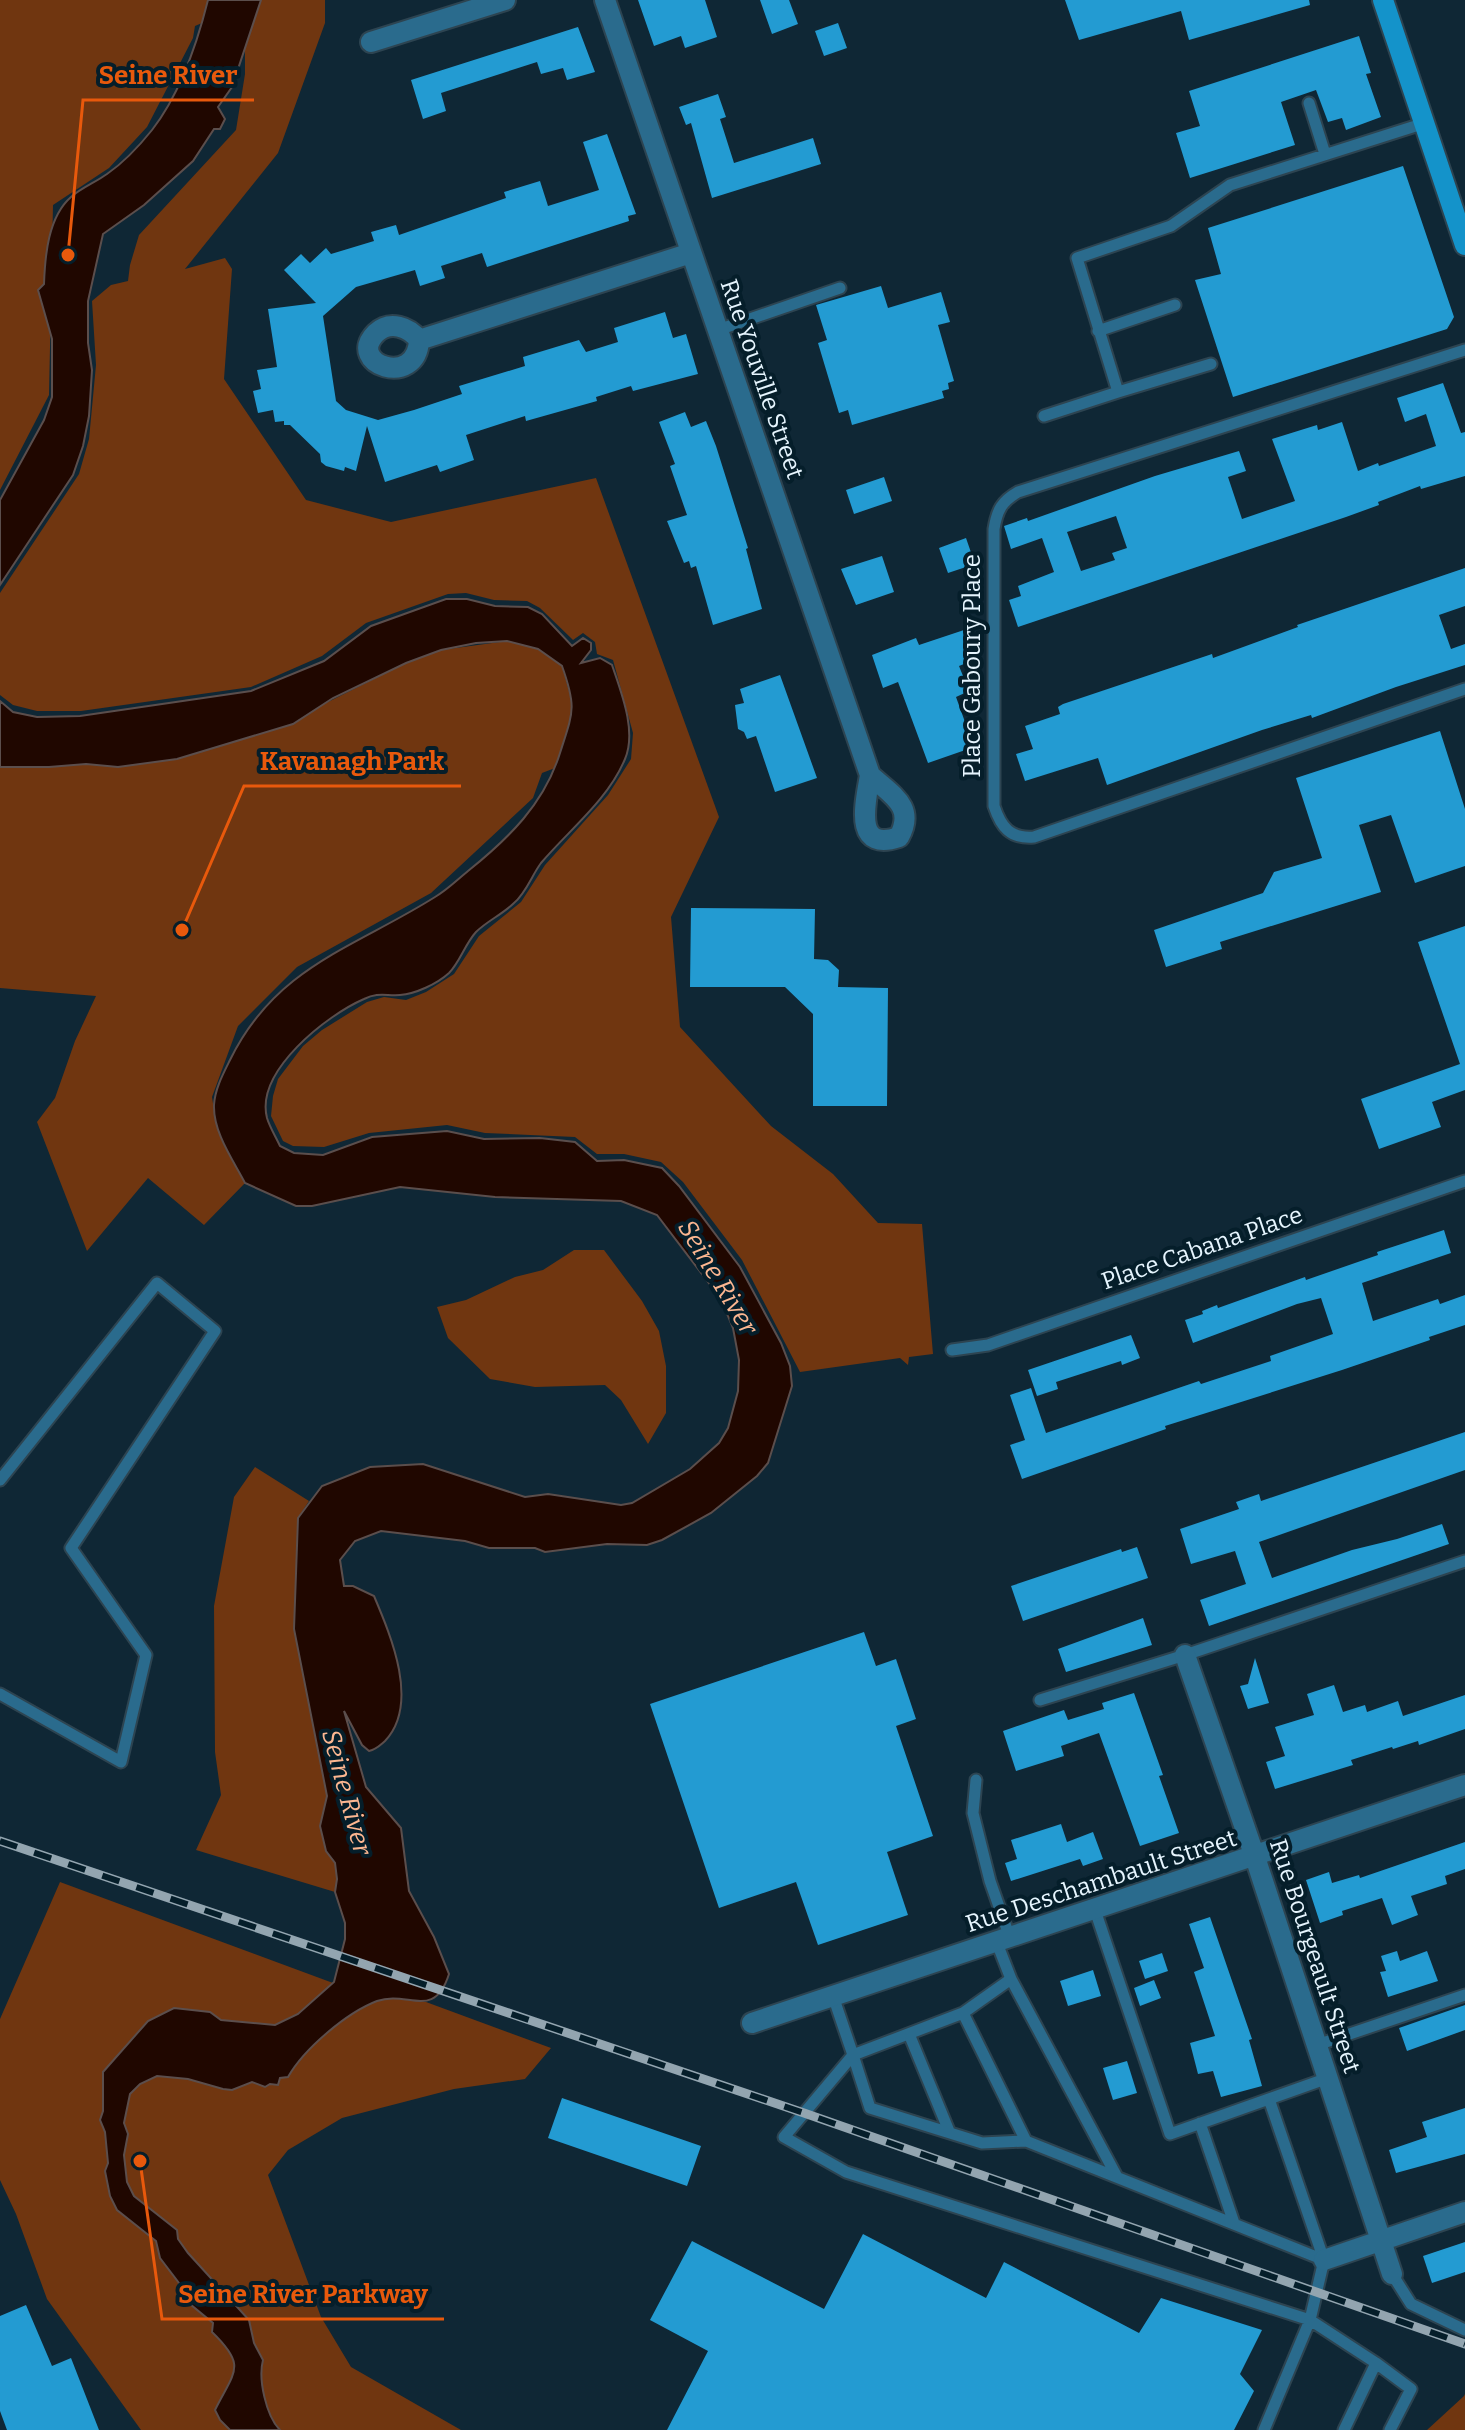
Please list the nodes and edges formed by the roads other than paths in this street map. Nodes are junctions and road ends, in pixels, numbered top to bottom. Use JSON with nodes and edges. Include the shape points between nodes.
{"nodes":[{"id":1,"x":505,"y":0,"type":"edge"},
{"id":2,"x":605,"y":0,"type":"edge"},
{"id":3,"x":1383,"y":0,"type":"edge"},
{"id":4,"x":371,"y":42,"type":"dead end"},
{"id":5,"x":1309,"y":103,"type":"dead end"},
{"id":6,"x":1425,"y":123,"type":"junction"},
{"id":7,"x":1325,"y":154,"type":"junction"},
{"id":8,"x":1464,"y":241,"type":"edge"},
{"id":9,"x":691,"y":253,"type":"junction"},
{"id":10,"x":840,"y":288,"type":"dead end"},
{"id":11,"x":1175,"y":305,"type":"dead end"},
{"id":12,"x":718,"y":330,"type":"junction"},
{"id":13,"x":1098,"y":331,"type":"junction"},
{"id":14,"x":419,"y":340,"type":"dead end"},
{"id":15,"x":1465,"y":350,"type":"edge"},
{"id":16,"x":1211,"y":364,"type":"dead end"},
{"id":17,"x":1118,"y":392,"type":"junction"},
{"id":18,"x":1044,"y":416,"type":"dead end"},
{"id":19,"x":1465,"y":689,"type":"edge"},
{"id":20,"x":870,"y":775,"type":"dead end"},
{"id":21,"x":1465,"y":1181,"type":"edge"},
{"id":22,"x":952,"y":1350,"type":"dead end"},
{"id":23,"x":0,"y":1480,"type":"edge"},
{"id":24,"x":1465,"y":1561,"type":"edge"},
{"id":25,"x":1185,"y":1655,"type":"junction"},
{"id":26,"x":0,"y":1694,"type":"edge"},
{"id":27,"x":1040,"y":1700,"type":"dead end"},
{"id":28,"x":976,"y":1780,"type":"dead end"},
{"id":29,"x":1465,"y":1785,"type":"edge"},
{"id":30,"x":1255,"y":1857,"type":"junction"},
{"id":31,"x":1095,"y":1910,"type":"junction"},
{"id":32,"x":1004,"y":1940,"type":"junction"},
{"id":33,"x":1011,"y":1979,"type":"junction"},
{"id":34,"x":1465,"y":1995,"type":"edge"},
{"id":35,"x":833,"y":1996,"type":"junction"},
{"id":36,"x":963,"y":2013,"type":"junction"},
{"id":37,"x":752,"y":2023,"type":"dead end"},
{"id":38,"x":909,"y":2034,"type":"junction"},
{"id":39,"x":1317,"y":2045,"type":"junction"},
{"id":40,"x":853,"y":2055,"type":"junction"},
{"id":41,"x":1328,"y":2078,"type":"junction"},
{"id":42,"x":1269,"y":2099,"type":"junction"},
{"id":43,"x":1200,"y":2123,"type":"junction"},
{"id":44,"x":949,"y":2131,"type":"junction"},
{"id":45,"x":1026,"y":2141,"type":"junction"},
{"id":46,"x":1116,"y":2175,"type":"junction"},
{"id":47,"x":1465,"y":2212,"type":"edge"},
{"id":48,"x":1234,"y":2223,"type":"junction"},
{"id":49,"x":1381,"y":2240,"type":"junction"},
{"id":50,"x":1324,"y":2260,"type":"junction"},
{"id":51,"x":1392,"y":2274,"type":"joint"},
{"id":52,"x":1310,"y":2320,"type":"junction"},
{"id":53,"x":1465,"y":2330,"type":"edge"},
{"id":54,"x":1376,"y":2363,"type":"junction"},
{"id":55,"x":1264,"y":2430,"type":"edge"},
{"id":56,"x":1344,"y":2430,"type":"edge"},
{"id":57,"x":1390,"y":2430,"type":"edge"}],
"edges":[{"from":1,"to":4,"type":"street"},
{"from":2,"to":9,"type":"street","name":"Rue Youville Street"},
{"from":3,"to":6,"type":"street"},
{"from":5,"to":7,"type":"lane"},
{"from":6,"to":7,"type":"lane"},
{"from":6,"to":8,"type":"street"},
{"from":7,"to":13,"type":"lane","via":[[1230,185],[1171,226],[1077,258]]},
{"from":9,"to":12,"type":"street","name":"Rue Youville Street"},
{"from":9,"to":14,"type":"street"},
{"from":10,"to":12,"type":"lane"},
{"from":11,"to":13,"type":"lane"},
{"from":12,"to":20,"type":"street","name":"Rue Youville Street"},
{"from":13,"to":17,"type":"lane"},
{"from":15,"to":19,"type":"lane","name":"Place Gaboury Place","via":[[1004,500],[994,529],[994,806],[1008,833],[1034,837]]},
{"from":16,"to":17,"type":"lane"},
{"from":17,"to":18,"type":"lane"},
{"from":21,"to":22,"type":"lane","name":"Place Cabana Place","via":[[988,1345]]},
{"from":23,"to":26,"type":"lane","via":[[157,1283],[215,1331],[71,1548],[146,1655],[121,1762]]},
{"from":24,"to":25,"type":"lane"},
{"from":25,"to":27,"type":"lane"},
{"from":25,"to":30,"type":"street","name":"Rue Bourgeault Street"},
{"from":28,"to":32,"type":"lane","via":[[973,1813]]},
{"from":29,"to":30,"type":"street","name":"Rue Deschambault Street"},
{"from":30,"to":31,"type":"street","name":"Rue Deschambault Street"},
{"from":30,"to":39,"type":"street","name":"Rue Bourgeault Street"},
{"from":31,"to":32,"type":"street","name":"Rue Deschambault Street"},
{"from":31,"to":43,"type":"lane","via":[[1170,2134]]},
{"from":32,"to":33,"type":"lane"},
{"from":32,"to":35,"type":"street","name":"Rue Deschambault Street"},
{"from":33,"to":36,"type":"lane"},
{"from":33,"to":46,"type":"lane"},
{"from":34,"to":39,"type":"lane"},
{"from":35,"to":37,"type":"street","name":"Rue Deschambault Street"},
{"from":35,"to":40,"type":"lane"},
{"from":36,"to":38,"type":"lane"},
{"from":36,"to":45,"type":"lane"},
{"from":38,"to":40,"type":"lane"},
{"from":38,"to":44,"type":"lane"},
{"from":39,"to":41,"type":"street","name":"Rue Bourgeault Street"},
{"from":40,"to":44,"type":"lane","via":[[870,2108]]},
{"from":40,"to":52,"type":"lane","via":[[784,2137],[846,2172]]},
{"from":41,"to":42,"type":"lane"},
{"from":41,"to":49,"type":"street","name":"Rue Bourgeault Street"},
{"from":42,"to":43,"type":"lane"},
{"from":42,"to":50,"type":"lane"},
{"from":43,"to":48,"type":"lane"},
{"from":44,"to":45,"type":"lane","via":[[982,2143]]},
{"from":45,"to":46,"type":"lane"},
{"from":46,"to":48,"type":"lane"},
{"from":47,"to":49,"type":"street"},
{"from":48,"to":50,"type":"lane"},
{"from":49,"to":50,"type":"street"},
{"from":49,"to":51,"type":"street","name":"Rue Bourgeault Street"},
{"from":50,"to":52,"type":"lane"},
{"from":51,"to":53,"type":"lane","via":[[1411,2304]]},
{"from":52,"to":54,"type":"lane"},
{"from":52,"to":55,"type":"lane"},
{"from":54,"to":56,"type":"lane"},
{"from":54,"to":57,"type":"lane","via":[[1411,2389]]}]}
